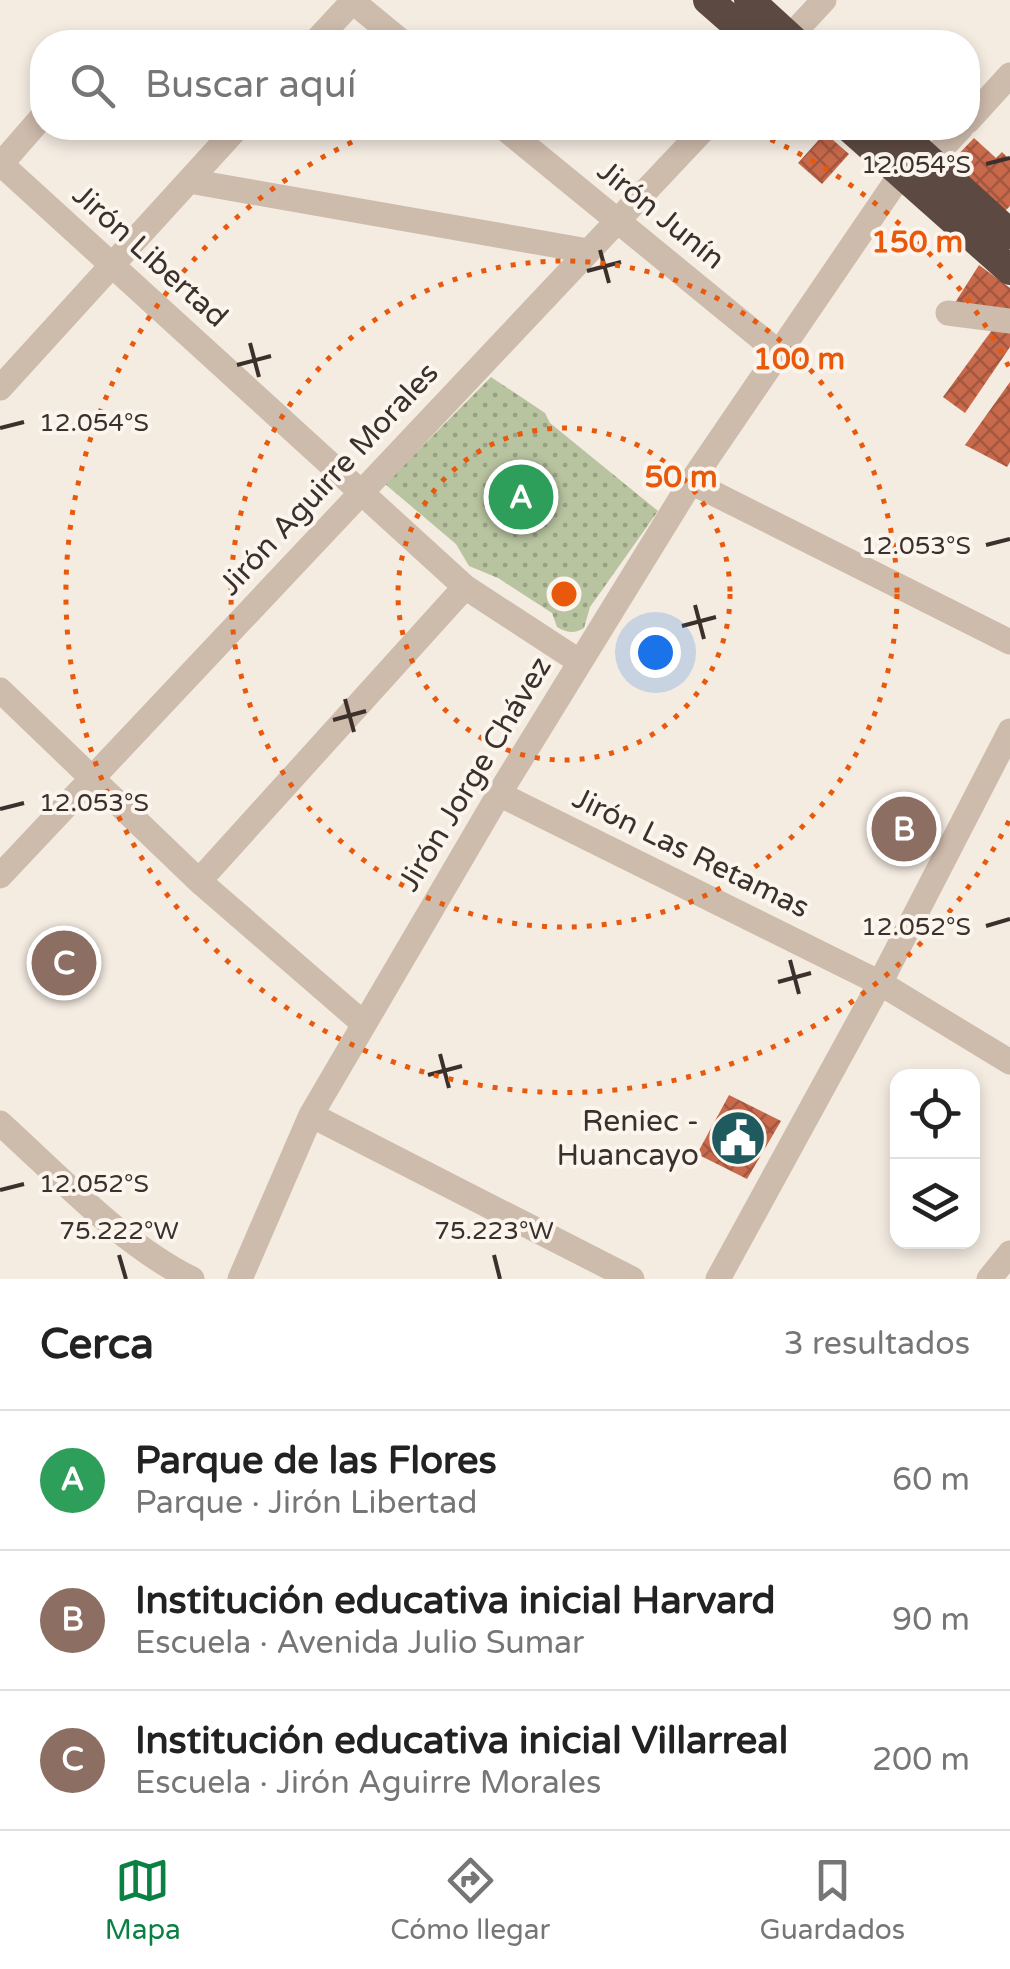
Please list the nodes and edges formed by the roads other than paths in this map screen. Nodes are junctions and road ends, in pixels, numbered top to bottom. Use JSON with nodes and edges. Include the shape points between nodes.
{"nodes":[{"id":1,"x":352,"y":0,"type":"edge"},
{"id":2,"x":708,"y":0,"type":"edge"},
{"id":3,"x":749,"y":0,"type":"edge"},
{"id":4,"x":824,"y":0,"type":"edge"},
{"id":5,"x":326,"y":30,"type":"edge"},
{"id":6,"x":388,"y":30,"type":"edge"},
{"id":7,"x":742,"y":30,"type":"edge"},
{"id":8,"x":779,"y":30,"type":"edge"},
{"id":9,"x":799,"y":30,"type":"edge"},
{"id":10,"x":1010,"y":75,"type":"edge"},
{"id":11,"x":980,"y":107,"type":"edge"},
{"id":12,"x":30,"y":130,"type":"edge"},
{"id":13,"x":226,"y":140,"type":"edge"},
{"id":14,"x":518,"y":140,"type":"edge"},
{"id":15,"x":694,"y":140,"type":"edge"},
{"id":16,"x":863,"y":140,"type":"edge"},
{"id":17,"x":908,"y":140,"type":"edge"},
{"id":18,"x":950,"y":140,"type":"edge"},
{"id":19,"x":931,"y":160,"type":"junction"},
{"id":20,"x":0,"y":163,"type":"edge"},
{"id":21,"x":901,"y":174,"type":"junction"},
{"id":22,"x":188,"y":181,"type":"junction"},
{"id":23,"x":616,"y":222,"type":"junction"},
{"id":24,"x":1010,"y":234,"type":"edge"},
{"id":25,"x":588,"y":251,"type":"junction"},
{"id":26,"x":112,"y":265,"type":"junction"},
{"id":27,"x":1010,"y":270,"type":"edge"},
{"id":28,"x":948,"y":313,"type":"dead end"},
{"id":29,"x":1010,"y":321,"type":"edge"},
{"id":30,"x":778,"y":352,"type":"junction"},
{"id":31,"x":0,"y":388,"type":"edge"},
{"id":32,"x":691,"y":482,"type":"junction"},
{"id":33,"x":361,"y":492,"type":"junction"},
{"id":34,"x":464,"y":587,"type":"junction"},
{"id":35,"x":1010,"y":642,"type":"edge"},
{"id":36,"x":580,"y":662,"type":"junction"},
{"id":37,"x":0,"y":690,"type":"edge"},
{"id":38,"x":1010,"y":731,"type":"edge"},
{"id":39,"x":92,"y":778,"type":"junction"},
{"id":40,"x":499,"y":794,"type":"junction"},
{"id":41,"x":0,"y":876,"type":"edge"},
{"id":42,"x":198,"y":881,"type":"junction"},
{"id":43,"x":880,"y":983,"type":"junction"},
{"id":44,"x":364,"y":1024,"type":"junction"},
{"id":45,"x":1010,"y":1062,"type":"edge"},
{"id":46,"x":311,"y":1116,"type":"junction"},
{"id":47,"x":0,"y":1123,"type":"edge"},
{"id":48,"x":1010,"y":1253,"type":"edge"},
{"id":49,"x":192,"y":1279,"type":"edge"},
{"id":50,"x":240,"y":1279,"type":"edge"},
{"id":51,"x":632,"y":1279,"type":"edge"},
{"id":52,"x":718,"y":1279,"type":"edge"},
{"id":53,"x":989,"y":1279,"type":"edge"}],
"edges":[{"from":1,"to":5,"type":"street"},
{"from":1,"to":6,"type":"street"},
{"from":2,"to":7,"type":"highway"},
{"from":3,"to":8,"type":"highway"},
{"from":4,"to":9,"type":"street"},
{"from":10,"to":11,"type":"street"},
{"from":12,"to":20,"type":"street"},
{"from":13,"to":22,"type":"street"},
{"from":14,"to":23,"type":"street","name":"Jirón Junín"},
{"from":15,"to":23,"type":"street","name":"Jirón Aguirre Morales"},
{"from":16,"to":21,"type":"highway"},
{"from":17,"to":19,"type":"highway"},
{"from":18,"to":19,"type":"street"},
{"from":19,"to":21,"type":"street"},
{"from":19,"to":24,"type":"highway"},
{"from":20,"to":26,"type":"street","name":"Jirón Libertad"},
{"from":21,"to":27,"type":"highway"},
{"from":21,"to":30,"type":"street","name":"Jirón Jorge Chávez"},
{"from":22,"to":25,"type":"street"},
{"from":22,"to":26,"type":"street"},
{"from":23,"to":25,"type":"street","name":"Jirón Aguirre Morales"},
{"from":23,"to":30,"type":"street","name":"Jirón Junín"},
{"from":25,"to":33,"type":"street","name":"Jirón Aguirre Morales"},
{"from":26,"to":31,"type":"street"},
{"from":26,"to":33,"type":"street","name":"Jirón Libertad"},
{"from":28,"to":29,"type":"street"},
{"from":30,"to":32,"type":"street","name":"Jirón Jorge Chávez"},
{"from":32,"to":35,"type":"street"},
{"from":32,"to":36,"type":"street","name":"Jirón Jorge Chávez"},
{"from":33,"to":34,"type":"street","name":"Jirón Libertad"},
{"from":33,"to":39,"type":"street","name":"Jirón Aguirre Morales"},
{"from":34,"to":36,"type":"street","name":"Jirón Libertad"},
{"from":34,"to":42,"type":"street"},
{"from":36,"to":40,"type":"street","name":"Jirón Jorge Chávez"},
{"from":37,"to":39,"type":"street"},
{"from":38,"to":43,"type":"street"},
{"from":39,"to":41,"type":"street","name":"Jirón Aguirre Morales"},
{"from":39,"to":42,"type":"street"},
{"from":40,"to":43,"type":"street","name":"Jirón Las Retamas"},
{"from":40,"to":44,"type":"street","name":"Jirón Jorge Chávez"},
{"from":42,"to":44,"type":"street"},
{"from":43,"to":45,"type":"street","name":"Jirón Las Retamas"},
{"from":43,"to":52,"type":"street"},
{"from":44,"to":46,"type":"street","name":"Jirón Jorge Chávez"},
{"from":46,"to":50,"type":"street","name":"Jirón Jorge Chávez"},
{"from":46,"to":51,"type":"street"},
{"from":47,"to":49,"type":"street","via":[[112,1223]]},
{"from":48,"to":53,"type":"street"}]}
